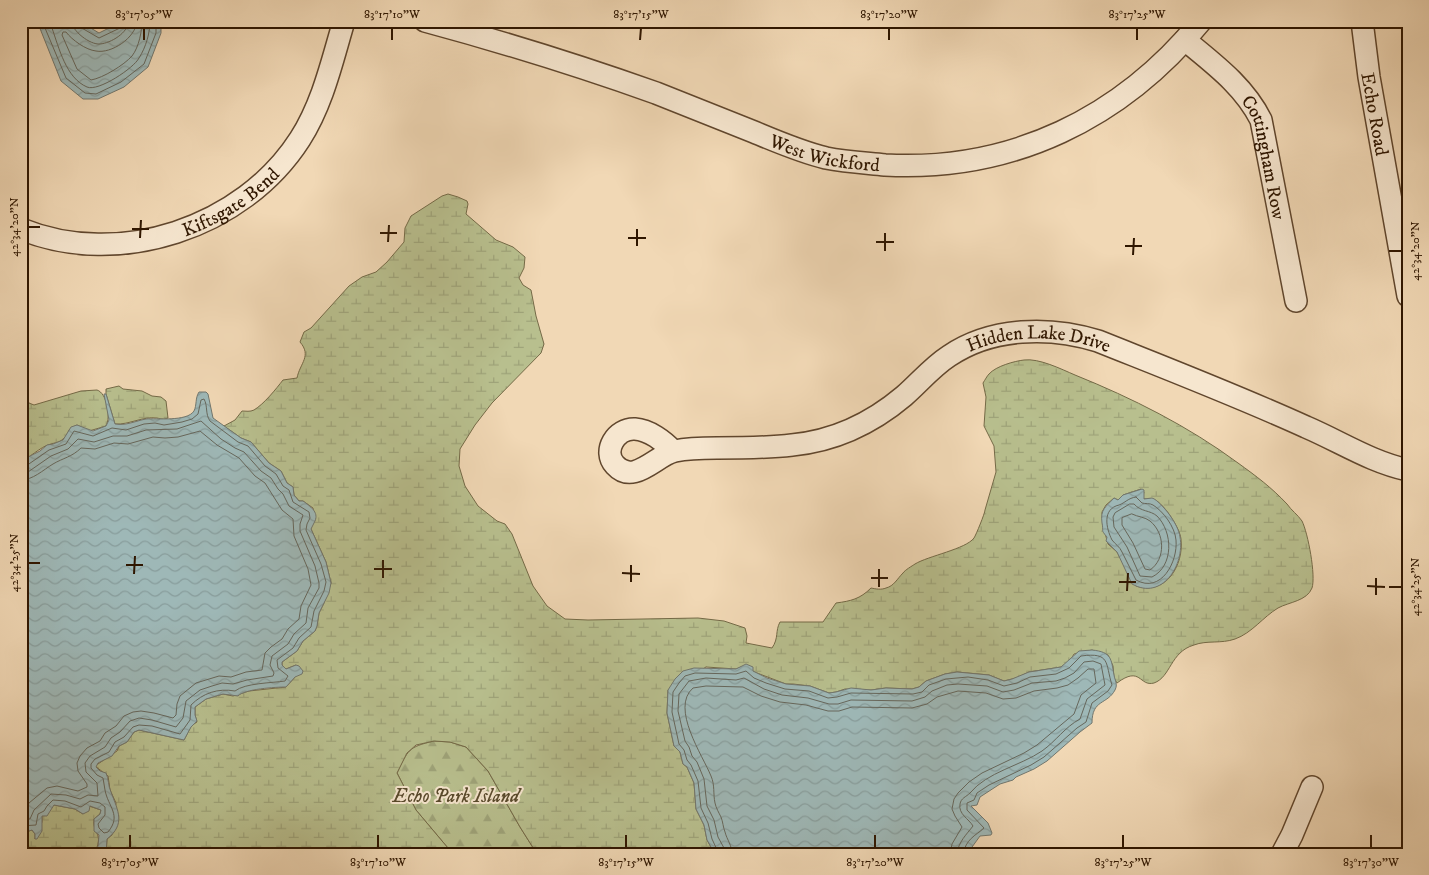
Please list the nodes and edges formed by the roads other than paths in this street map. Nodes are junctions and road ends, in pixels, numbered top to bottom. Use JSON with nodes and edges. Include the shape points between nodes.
{"nodes":[{"id":1,"x":344,"y":21,"type":"edge"},
{"id":2,"x":425,"y":21,"type":"edge"},
{"id":3,"x":1201,"y":21,"type":"edge"},
{"id":4,"x":1362,"y":21,"type":"edge"},
{"id":5,"x":459,"y":26,"type":"edge"},
{"id":6,"x":1186,"y":40,"type":"junction"},
{"id":7,"x":21,"y":229,"type":"edge"},
{"id":8,"x":1408,"y":296,"type":"edge"},
{"id":9,"x":1296,"y":301,"type":"dead end"},
{"id":10,"x":673,"y":451,"type":"dead end"},
{"id":11,"x":1408,"y":470,"type":"edge"},
{"id":12,"x":1312,"y":787,"type":"dead end"},
{"id":13,"x":1282,"y":854,"type":"edge"}],
"edges":[{"from":1,"to":7,"type":"street","name":"Kiftsgate Bend","via":[[322,94],[300,138],[277,168],[231,206],[178,232],[130,242],[69,242]]},
{"from":2,"to":5,"type":"street","name":"West Wickford"},
{"from":3,"to":6,"type":"street","name":"West Wickford"},
{"from":4,"to":8,"type":"street","name":"Echo Road"},
{"from":5,"to":6,"type":"street","name":"West Wickford","via":[[600,73],[807,152],[846,161],[908,166],[982,158],[1024,147],[1068,129],[1140,83]]},
{"from":6,"to":9,"type":"street","name":"Cottingham Row","via":[[1239,86],[1261,120]]},
{"from":10,"to":11,"type":"street","name":"Hidden Lake Drive","via":[[792,446],[834,436],[869,421],[887,409],[935,366],[968,345],[1009,334],[1054,331],[1098,341],[1307,427],[1366,457]]},
{"from":12,"to":13,"type":"street"}]}
